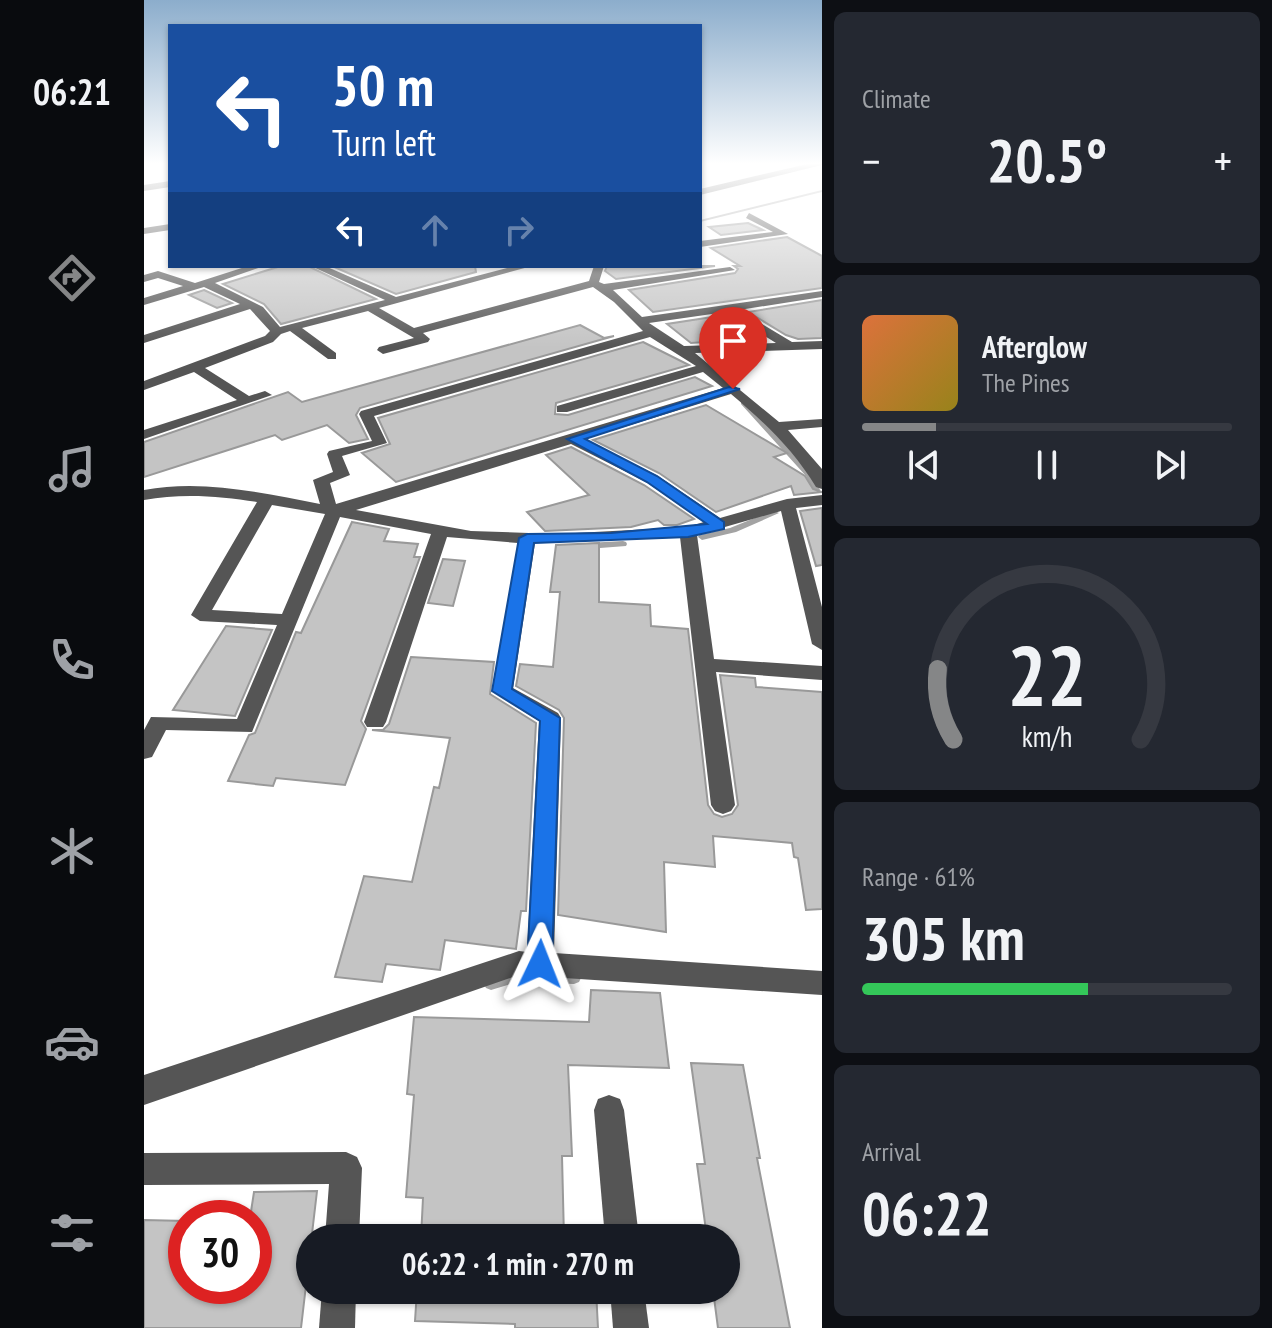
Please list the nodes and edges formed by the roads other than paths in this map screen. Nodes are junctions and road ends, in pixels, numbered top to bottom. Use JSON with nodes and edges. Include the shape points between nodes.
{"nodes":[{"id":1,"x":764,"y":224,"type":"edge"},
{"id":2,"x":168,"y":227,"type":"edge"},
{"id":3,"x":144,"y":231,"type":"edge"},
{"id":4,"x":702,"y":244,"type":"edge"},
{"id":5,"x":252,"y":268,"type":"edge"},
{"id":6,"x":321,"y":268,"type":"edge"},
{"id":7,"x":519,"y":268,"type":"edge"},
{"id":8,"x":598,"y":268,"type":"edge"},
{"id":9,"x":730,"y":270,"type":"dead end"},
{"id":10,"x":144,"y":279,"type":"edge"},
{"id":11,"x":194,"y":284,"type":"junction"},
{"id":12,"x":599,"y":285,"type":"junction"},
{"id":13,"x":819,"y":297,"type":"edge"},
{"id":14,"x":395,"y":300,"type":"junction"},
{"id":15,"x":144,"y":302,"type":"edge"},
{"id":16,"x":250,"y":305,"type":"junction"},
{"id":17,"x":369,"y":307,"type":"junction"},
{"id":18,"x":728,"y":308,"type":"junction"},
{"id":19,"x":640,"y":321,"type":"junction"},
{"id":20,"x":292,"y":327,"type":"junction"},
{"id":21,"x":277,"y":331,"type":"junction"},
{"id":22,"x":413,"y":332,"type":"junction"},
{"id":23,"x":652,"y":332,"type":"junction"},
{"id":24,"x":144,"y":339,"type":"edge"},
{"id":25,"x":822,"y":345,"type":"edge"},
{"id":26,"x":791,"y":347,"type":"junction"},
{"id":27,"x":383,"y":350,"type":"dead end"},
{"id":28,"x":682,"y":350,"type":"junction"},
{"id":29,"x":332,"y":356,"type":"dead end"},
{"id":30,"x":195,"y":367,"type":"junction"},
{"id":31,"x":706,"y":367,"type":"junction"},
{"id":32,"x":144,"y":386,"type":"edge"},
{"id":33,"x":733,"y":389,"type":"junction"},
{"id":34,"x":265,"y":395,"type":"dead end"},
{"id":35,"x":246,"y":400,"type":"junction"},
{"id":36,"x":562,"y":409,"type":"dead end"},
{"id":37,"x":822,"y":423,"type":"edge"},
{"id":38,"x":773,"y":427,"type":"junction"},
{"id":39,"x":144,"y":435,"type":"edge"},
{"id":40,"x":573,"y":439,"type":"junction"},
{"id":41,"x":822,"y":484,"type":"edge"},
{"id":42,"x":144,"y":495,"type":"edge"},
{"id":43,"x":268,"y":498,"type":"junction"},
{"id":44,"x":822,"y":500,"type":"edge"},
{"id":45,"x":787,"y":504,"type":"junction"},
{"id":46,"x":335,"y":509,"type":"junction"},
{"id":47,"x":719,"y":525,"type":"junction"},
{"id":48,"x":441,"y":530,"type":"junction"},
{"id":49,"x":688,"y":532,"type":"junction"},
{"id":50,"x":527,"y":538,"type":"junction"},
{"id":51,"x":288,"y":620,"type":"junction"},
{"id":52,"x":822,"y":644,"type":"edge"},
{"id":53,"x":705,"y":665,"type":"junction"},
{"id":54,"x":822,"y":673,"type":"edge"},
{"id":55,"x":375,"y":722,"type":"dead end"},
{"id":56,"x":144,"y":751,"type":"edge"},
{"id":57,"x":723,"y":805,"type":"dead end"},
{"id":58,"x":540,"y":964,"type":"junction"},
{"id":59,"x":822,"y":983,"type":"edge"},
{"id":60,"x":144,"y":1090,"type":"edge"},
{"id":61,"x":609,"y":1110,"type":"dead end"},
{"id":62,"x":144,"y":1169,"type":"edge"},
{"id":63,"x":343,"y":1224,"type":"edge"},
{"id":64,"x":621,"y":1224,"type":"edge"},
{"id":65,"x":338,"y":1304,"type":"edge"},
{"id":66,"x":628,"y":1304,"type":"edge"},
{"id":67,"x":337,"y":1328,"type":"edge"},
{"id":68,"x":631,"y":1328,"type":"edge"}],
"edges":[{"from":1,"to":4,"type":"street","via":[[783,234]]},
{"from":2,"to":3,"type":"street"},
{"from":5,"to":11,"type":"street"},
{"from":6,"to":14,"type":"street"},
{"from":7,"to":14,"type":"street"},
{"from":8,"to":12,"type":"street","via":[[594,274]]},
{"from":9,"to":12,"type":"street"},
{"from":10,"to":11,"type":"street","via":[[158,274]]},
{"from":11,"to":15,"type":"street"},
{"from":11,"to":16,"type":"street"},
{"from":12,"to":19,"type":"street","via":[[619,297]]},
{"from":12,"to":22,"type":"street"},
{"from":13,"to":18,"type":"street"},
{"from":14,"to":17,"type":"street"},
{"from":16,"to":21,"type":"street"},
{"from":16,"to":24,"type":"street"},
{"from":17,"to":20,"type":"street"},
{"from":17,"to":22,"type":"street"},
{"from":18,"to":19,"type":"street"},
{"from":18,"to":26,"type":"street"},
{"from":19,"to":23,"type":"street"},
{"from":20,"to":21,"type":"street"},
{"from":20,"to":29,"type":"street"},
{"from":21,"to":30,"type":"street","via":[[269,339]]},
{"from":22,"to":27,"type":"street","via":[[424,339]]},
{"from":23,"to":28,"type":"street"},
{"from":23,"to":46,"type":"street","via":[[366,414],[380,443],[334,454],[342,475],[321,480]]},
{"from":25,"to":26,"type":"street"},
{"from":26,"to":28,"type":"street"},
{"from":28,"to":31,"type":"street"},
{"from":30,"to":32,"type":"street"},
{"from":30,"to":35,"type":"street"},
{"from":31,"to":33,"type":"street"},
{"from":31,"to":36,"type":"street"},
{"from":33,"to":38,"type":"street"},
{"from":33,"to":40,"type":"street"},
{"from":34,"to":35,"type":"street"},
{"from":35,"to":39,"type":"street"},
{"from":37,"to":38,"type":"street"},
{"from":38,"to":41,"type":"street"},
{"from":40,"to":46,"type":"street"},
{"from":40,"to":47,"type":"street","via":[[652,479]]},
{"from":42,"to":43,"type":"street","via":[[189,491]]},
{"from":43,"to":46,"type":"street"},
{"from":43,"to":51,"type":"street","via":[[200,615]]},
{"from":44,"to":45,"type":"street"},
{"from":45,"to":47,"type":"street"},
{"from":45,"to":52,"type":"street"},
{"from":46,"to":48,"type":"street"},
{"from":46,"to":51,"type":"street"},
{"from":47,"to":49,"type":"street"},
{"from":48,"to":50,"type":"street"},
{"from":48,"to":55,"type":"street"},
{"from":49,"to":50,"type":"street"},
{"from":49,"to":53,"type":"street"},
{"from":50,"to":58,"type":"street","via":[[502,691],[550,718]]},
{"from":51,"to":56,"type":"street","via":[[244,727],[159,722]]},
{"from":53,"to":54,"type":"street"},
{"from":53,"to":57,"type":"street"},
{"from":58,"to":59,"type":"street"},
{"from":58,"to":60,"type":"street","via":[[519,963]]},
{"from":61,"to":64,"type":"street"},
{"from":62,"to":63,"type":"street","via":[[346,1168]]},
{"from":65,"to":67,"type":"street"},
{"from":66,"to":68,"type":"street"}]}
